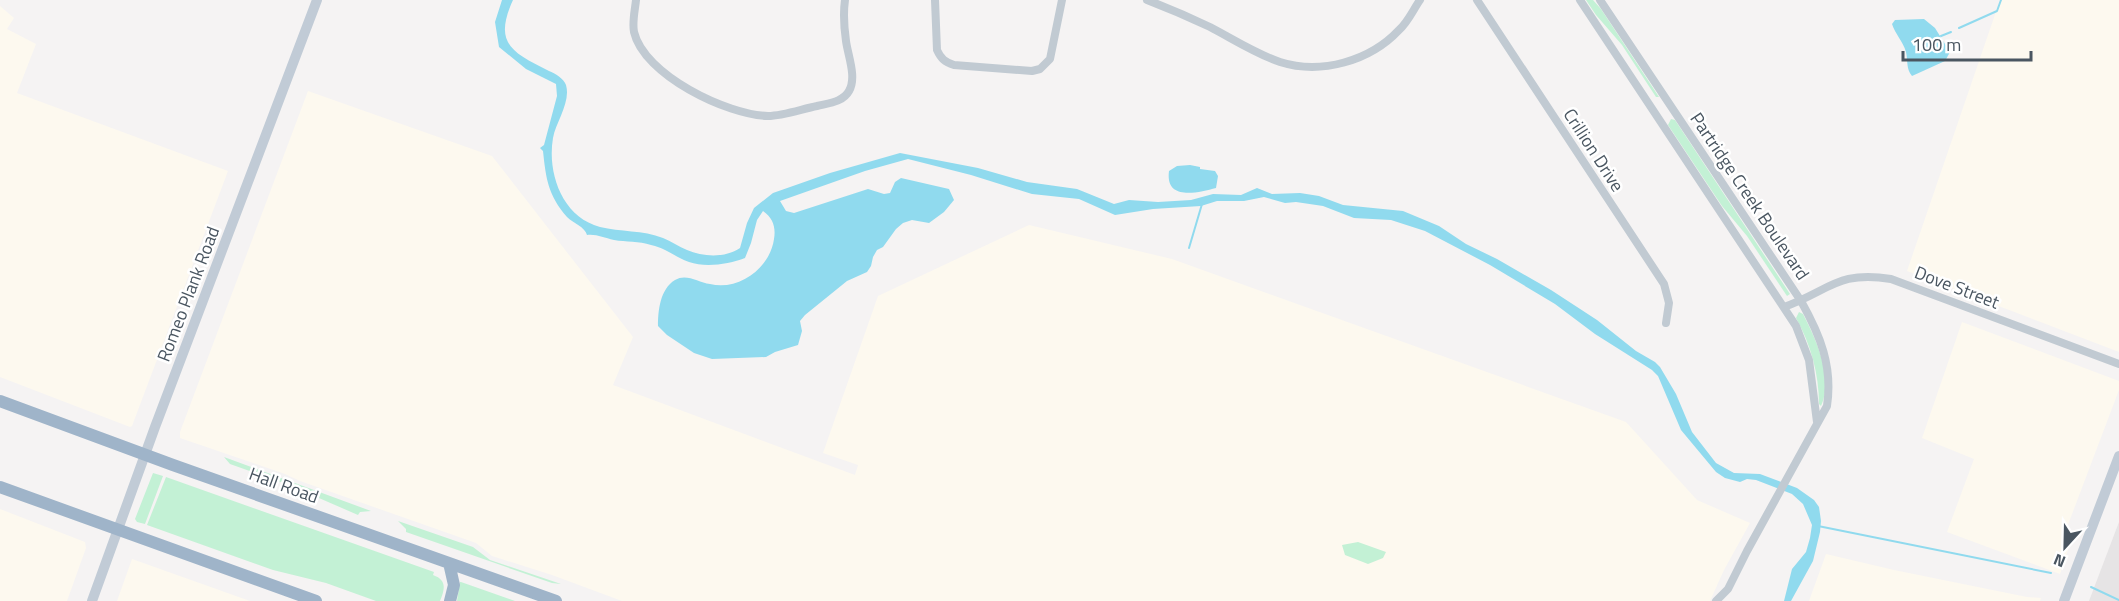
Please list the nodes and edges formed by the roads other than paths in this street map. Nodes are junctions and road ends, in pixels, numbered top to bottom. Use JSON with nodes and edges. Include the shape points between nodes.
{"nodes":[{"id":1,"x":317,"y":0,"type":"edge"},
{"id":2,"x":636,"y":0,"type":"edge"},
{"id":3,"x":844,"y":0,"type":"edge"},
{"id":4,"x":935,"y":0,"type":"edge"},
{"id":5,"x":1062,"y":0,"type":"edge"},
{"id":6,"x":1147,"y":0,"type":"edge"},
{"id":7,"x":1419,"y":0,"type":"edge"},
{"id":8,"x":1477,"y":0,"type":"edge"},
{"id":9,"x":1580,"y":0,"type":"edge"},
{"id":10,"x":1600,"y":0,"type":"edge"},
{"id":11,"x":1801,"y":301,"type":"junction"},
{"id":12,"x":1784,"y":307,"type":"junction"},
{"id":13,"x":1666,"y":323,"type":"dead end"},
{"id":14,"x":2119,"y":364,"type":"edge"},
{"id":15,"x":0,"y":401,"type":"edge"},
{"id":16,"x":1817,"y":422,"type":"junction"},
{"id":17,"x":146,"y":455,"type":"junction"},
{"id":18,"x":2119,"y":456,"type":"edge"},
{"id":19,"x":0,"y":487,"type":"edge"},
{"id":20,"x":117,"y":531,"type":"junction"},
{"id":21,"x":449,"y":563,"type":"junction"},
{"id":22,"x":1728,"y":589,"type":"junction"},
{"id":23,"x":92,"y":601,"type":"edge"},
{"id":24,"x":316,"y":601,"type":"edge"},
{"id":25,"x":450,"y":601,"type":"edge"},
{"id":26,"x":556,"y":601,"type":"edge"},
{"id":27,"x":1716,"y":601,"type":"edge"},
{"id":28,"x":1729,"y":601,"type":"edge"},
{"id":29,"x":2064,"y":601,"type":"edge"}],
"edges":[{"from":1,"to":17,"type":"main road","name":"Romeo Plank Road"},
{"from":2,"to":3,"type":"street","via":[[634,31],[657,68],[696,94],[749,113],[770,116],[839,100],[848,92],[852,76]]},
{"from":4,"to":5,"type":"street","via":[[937,50],[946,63],[1032,71],[1050,59]]},
{"from":6,"to":7,"type":"street","via":[[1273,59],[1306,66],[1345,62],[1376,49],[1400,30]]},
{"from":8,"to":13,"type":"street","name":"Crillion Drive","via":[[1664,284],[1669,303]]},
{"from":9,"to":12,"type":"street","name":"Partridge Creek Boulevard"},
{"from":10,"to":11,"type":"street","name":"Partridge Creek Boulevard"},
{"from":11,"to":12,"type":"street","name":"Dove Street"},
{"from":11,"to":14,"type":"street","name":"Dove Street","via":[[1848,278],[1891,279]]},
{"from":11,"to":16,"type":"street","name":"Partridge Creek Boulevard","via":[[1822,342],[1828,369],[1827,406]]},
{"from":12,"to":16,"type":"street","name":"Partridge Creek Boulevard","via":[[1809,360]]},
{"from":15,"to":17,"type":"highway","name":"Hall Road"},
{"from":16,"to":22,"type":"street","name":"Partridge Creek Boulevard"},
{"from":17,"to":20,"type":"main road","name":"Romeo Plank Road"},
{"from":17,"to":21,"type":"highway","name":"Hall Road"},
{"from":18,"to":29,"type":"main road"},
{"from":19,"to":20,"type":"highway"},
{"from":20,"to":23,"type":"main road","name":"Romeo Plank Road"},
{"from":20,"to":24,"type":"highway"},
{"from":21,"to":25,"type":"highway","via":[[454,585]]},
{"from":21,"to":26,"type":"highway","name":"Hall Road"},
{"from":22,"to":27,"type":"street","name":"Partridge Creek Boulevard"},
{"from":22,"to":28,"type":"street"}]}
